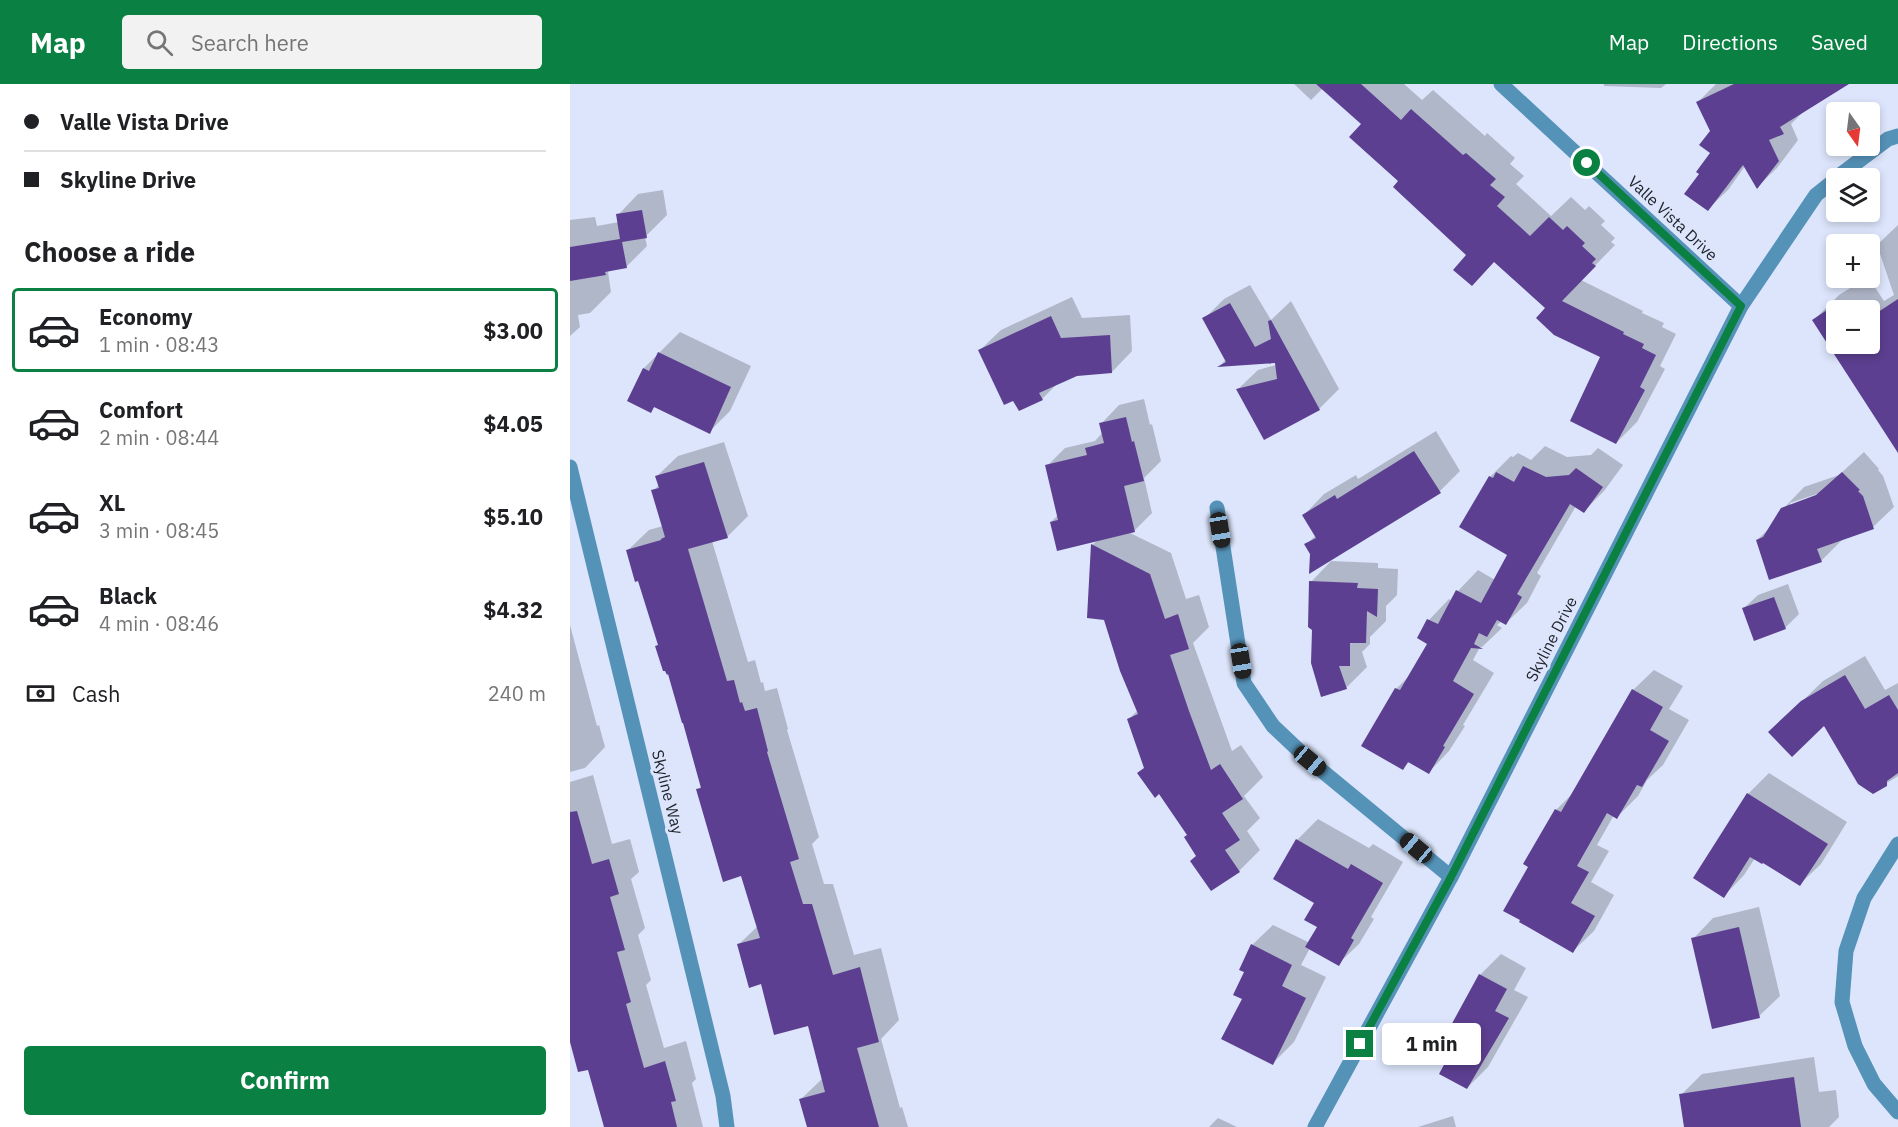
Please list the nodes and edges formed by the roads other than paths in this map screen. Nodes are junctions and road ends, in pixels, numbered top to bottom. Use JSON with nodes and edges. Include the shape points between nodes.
{"nodes":[{"id":1,"x":1501,"y":84,"type":"edge"},
{"id":2,"x":1898,"y":136,"type":"edge"},
{"id":3,"x":1850,"y":168,"type":"edge"},
{"id":4,"x":1826,"y":187,"type":"edge"},
{"id":5,"x":1741,"y":306,"type":"junction"},
{"id":6,"x":570,"y":467,"type":"edge"},
{"id":7,"x":1217,"y":508,"type":"dead end"},
{"id":8,"x":1898,"y":844,"type":"edge"},
{"id":9,"x":1451,"y":877,"type":"junction"},
{"id":10,"x":1898,"y":1112,"type":"edge"},
{"id":11,"x":728,"y":1127,"type":"edge"},
{"id":12,"x":1315,"y":1127,"type":"edge"}],
"edges":[{"from":1,"to":5,"type":"street","name":"Valle Vista Drive"},
{"from":2,"to":3,"type":"street","name":"Skyline Drive","via":[[1888,139]]},
{"from":4,"to":5,"type":"street","name":"Skyline Drive","via":[[1816,195]]},
{"from":5,"to":9,"type":"street","name":"Skyline Drive"},
{"from":6,"to":11,"type":"street","name":"Skyline Way"},
{"from":7,"to":9,"type":"street","via":[[1244,683],[1273,726],[1310,761]]},
{"from":8,"to":10,"type":"street","via":[[1860,908],[1846,951],[1842,1002],[1855,1046],[1869,1075]]},
{"from":9,"to":12,"type":"street","name":"Skyline Drive"}]}
